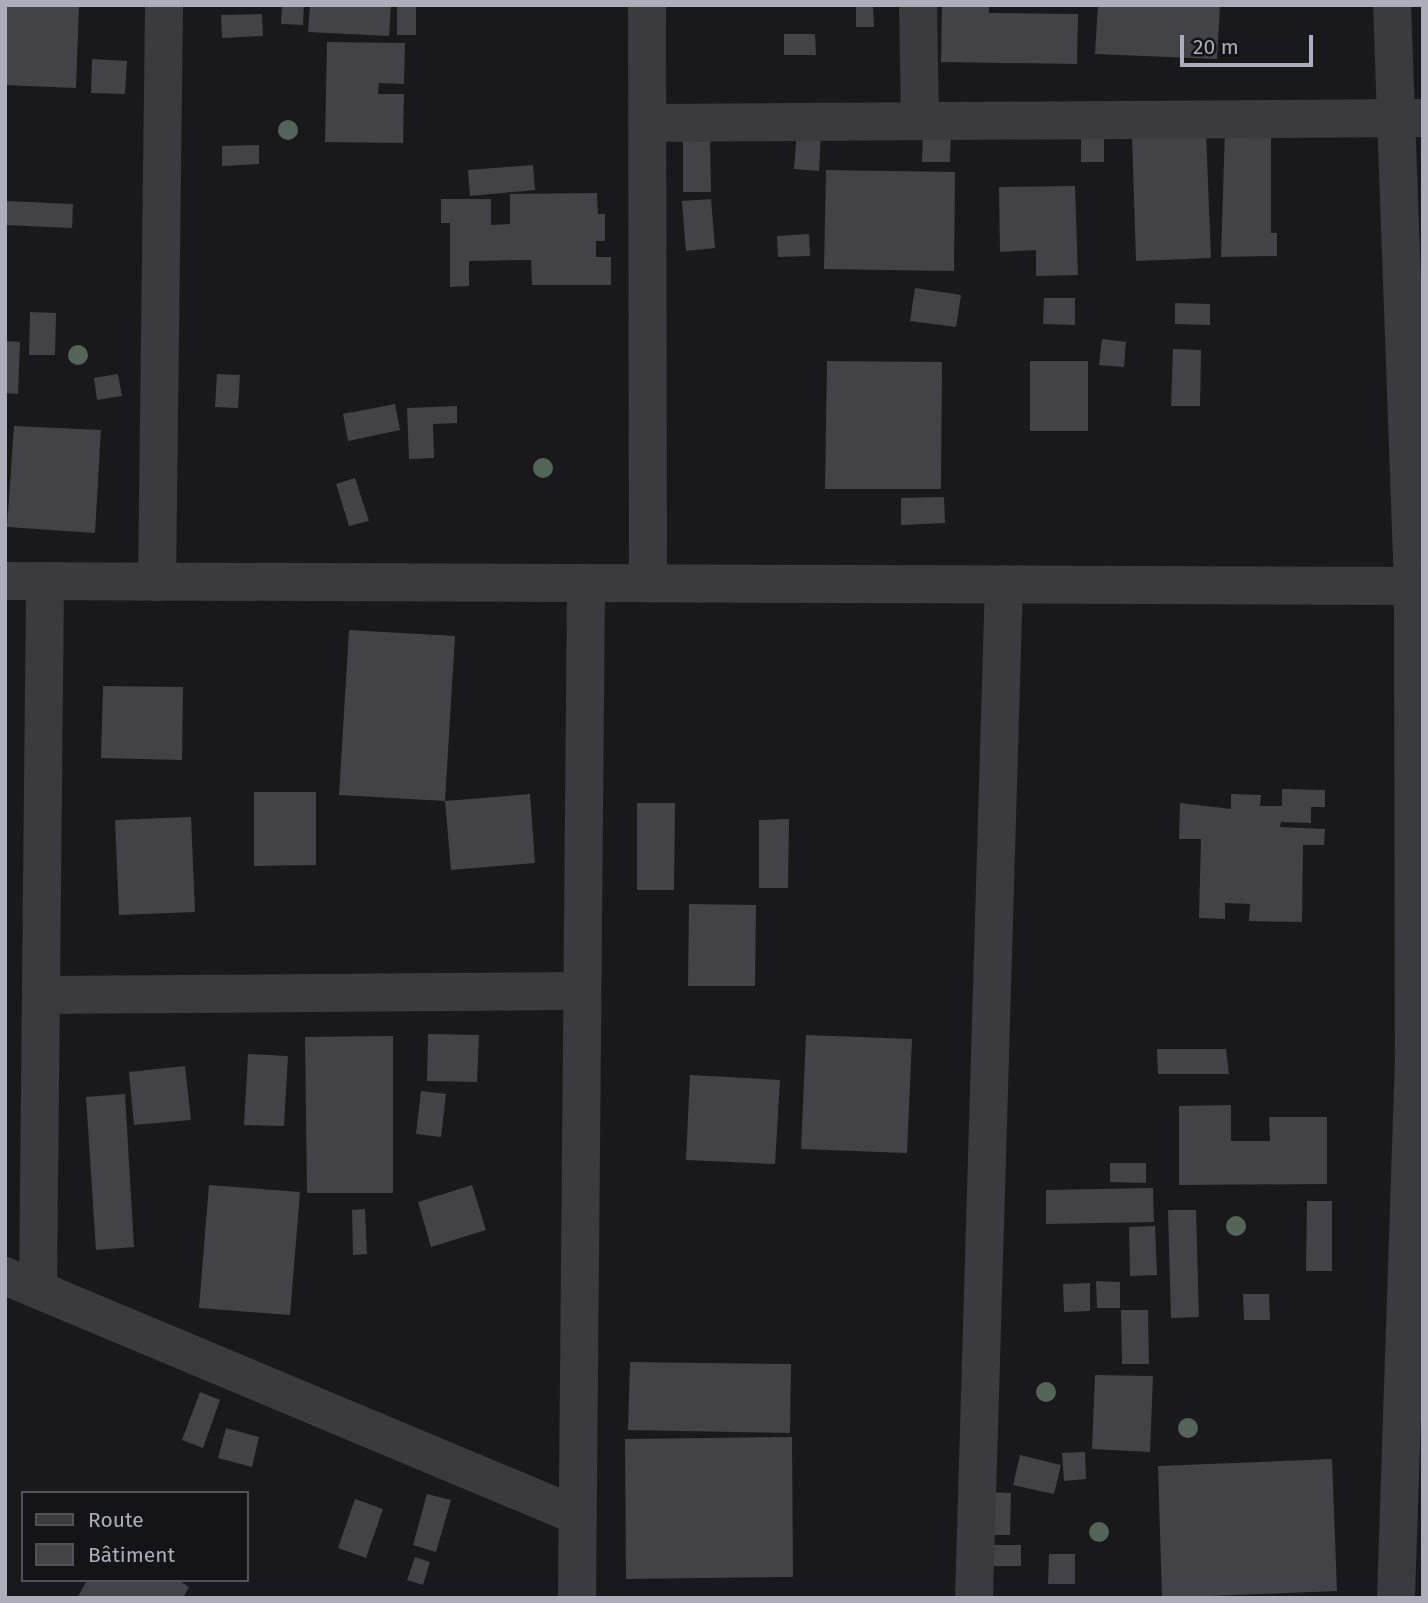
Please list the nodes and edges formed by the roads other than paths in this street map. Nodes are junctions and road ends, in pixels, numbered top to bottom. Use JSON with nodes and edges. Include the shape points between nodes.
{"nodes":[{"id":1,"x":164,"y":5,"type":"edge"},
{"id":2,"x":647,"y":5,"type":"edge"},
{"id":3,"x":918,"y":5,"type":"edge"},
{"id":4,"x":1392,"y":5,"type":"edge"},
{"id":5,"x":1408,"y":118,"type":"edge"},
{"id":6,"x":920,"y":121,"type":"junction"},
{"id":7,"x":650,"y":123,"type":"junction"},
{"id":8,"x":5,"y":581,"type":"edge"},
{"id":9,"x":44,"y":582,"type":"junction"},
{"id":10,"x":157,"y":582,"type":"junction"},
{"id":11,"x":586,"y":583,"type":"junction"},
{"id":12,"x":648,"y":583,"type":"junction"},
{"id":13,"x":1004,"y":584,"type":"junction"},
{"id":14,"x":1413,"y":586,"type":"junction"},
{"id":15,"x":582,"y":990,"type":"junction"},
{"id":16,"x":41,"y":995,"type":"junction"},
{"id":17,"x":1418,"y":1057,"type":"edge"},
{"id":18,"x":21,"y":1282,"type":"edge"},
{"id":19,"x":578,"y":1516,"type":"junction"},
{"id":20,"x":578,"y":1598,"type":"edge"},
{"id":21,"x":974,"y":1598,"type":"edge"},
{"id":22,"x":1396,"y":1598,"type":"edge"}],
"edges":[{"from":1,"to":10,"type":"street"},
{"from":2,"to":7,"type":"street"},
{"from":3,"to":6,"type":"street"},
{"from":4,"to":5,"type":"street"},
{"from":5,"to":6,"type":"street"},
{"from":5,"to":14,"type":"street"},
{"from":6,"to":7,"type":"street"},
{"from":7,"to":12,"type":"street"},
{"from":8,"to":9,"type":"street"},
{"from":9,"to":10,"type":"street"},
{"from":9,"to":16,"type":"street"},
{"from":10,"to":11,"type":"street"},
{"from":11,"to":12,"type":"street"},
{"from":11,"to":15,"type":"street"},
{"from":12,"to":13,"type":"street"},
{"from":13,"to":14,"type":"street"},
{"from":13,"to":21,"type":"street"},
{"from":14,"to":17,"type":"street"},
{"from":15,"to":16,"type":"street"},
{"from":15,"to":19,"type":"street"},
{"from":16,"to":18,"type":"street"},
{"from":17,"to":22,"type":"street"},
{"from":18,"to":19,"type":"street"},
{"from":19,"to":20,"type":"street"}]}
